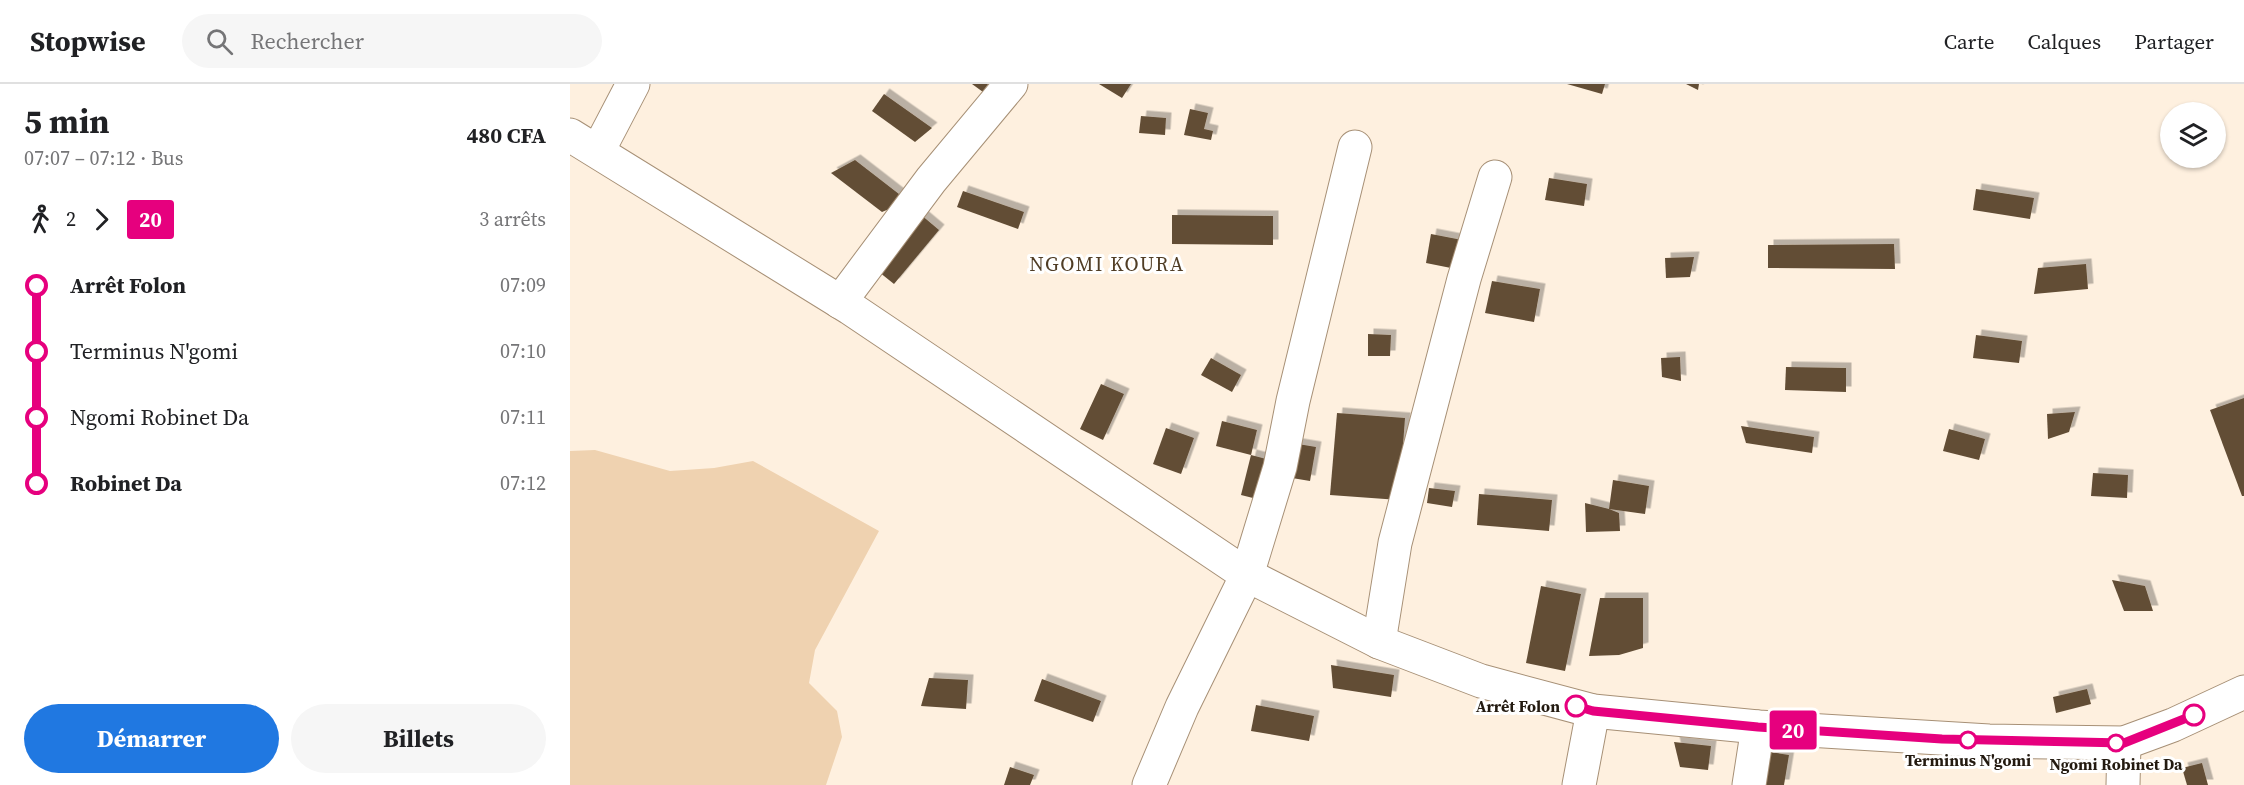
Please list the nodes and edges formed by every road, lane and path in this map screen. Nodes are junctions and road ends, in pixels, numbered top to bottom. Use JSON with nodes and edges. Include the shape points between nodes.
{"nodes":[{"id":1,"x":633,"y":84,"type":"edge"},
{"id":2,"x":1011,"y":84,"type":"edge"},
{"id":3,"x":570,"y":135,"type":"edge"},
{"id":4,"x":1355,"y":147,"type":"dead end"},
{"id":5,"x":598,"y":151,"type":"junction"},
{"id":6,"x":1495,"y":177,"type":"dead end"},
{"id":7,"x":840,"y":302,"type":"junction"},
{"id":8,"x":1247,"y":575,"type":"junction"},
{"id":9,"x":1379,"y":642,"type":"junction"},
{"id":10,"x":2244,"y":692,"type":"edge"},
{"id":11,"x":1593,"y":711,"type":"junction"},
{"id":12,"x":1758,"y":727,"type":"junction"},
{"id":13,"x":2124,"y":743,"type":"junction"},
{"id":14,"x":1158,"y":783,"type":"edge"},
{"id":15,"x":1579,"y":785,"type":"edge"},
{"id":16,"x":1749,"y":785,"type":"edge"},
{"id":17,"x":2123,"y":785,"type":"edge"}],
"edges":[{"from":1,"to":5,"type":"street"},
{"from":2,"to":7,"type":"street","via":[[931,180]]},
{"from":3,"to":5,"type":"street"},
{"from":4,"to":8,"type":"street","via":[[1280,467]]},
{"from":5,"to":7,"type":"street"},
{"from":6,"to":9,"type":"street","via":[[1464,279],[1395,543]]},
{"from":7,"to":8,"type":"street"},
{"from":8,"to":9,"type":"street"},
{"from":8,"to":14,"type":"street","via":[[1182,706]]},
{"from":9,"to":11,"type":"street","via":[[1481,681]]},
{"from":10,"to":13,"type":"street"},
{"from":11,"to":12,"type":"street"},
{"from":11,"to":15,"type":"street"},
{"from":12,"to":13,"type":"street","via":[[1989,741]]},
{"from":12,"to":16,"type":"street"},
{"from":13,"to":17,"type":"street"}]}
